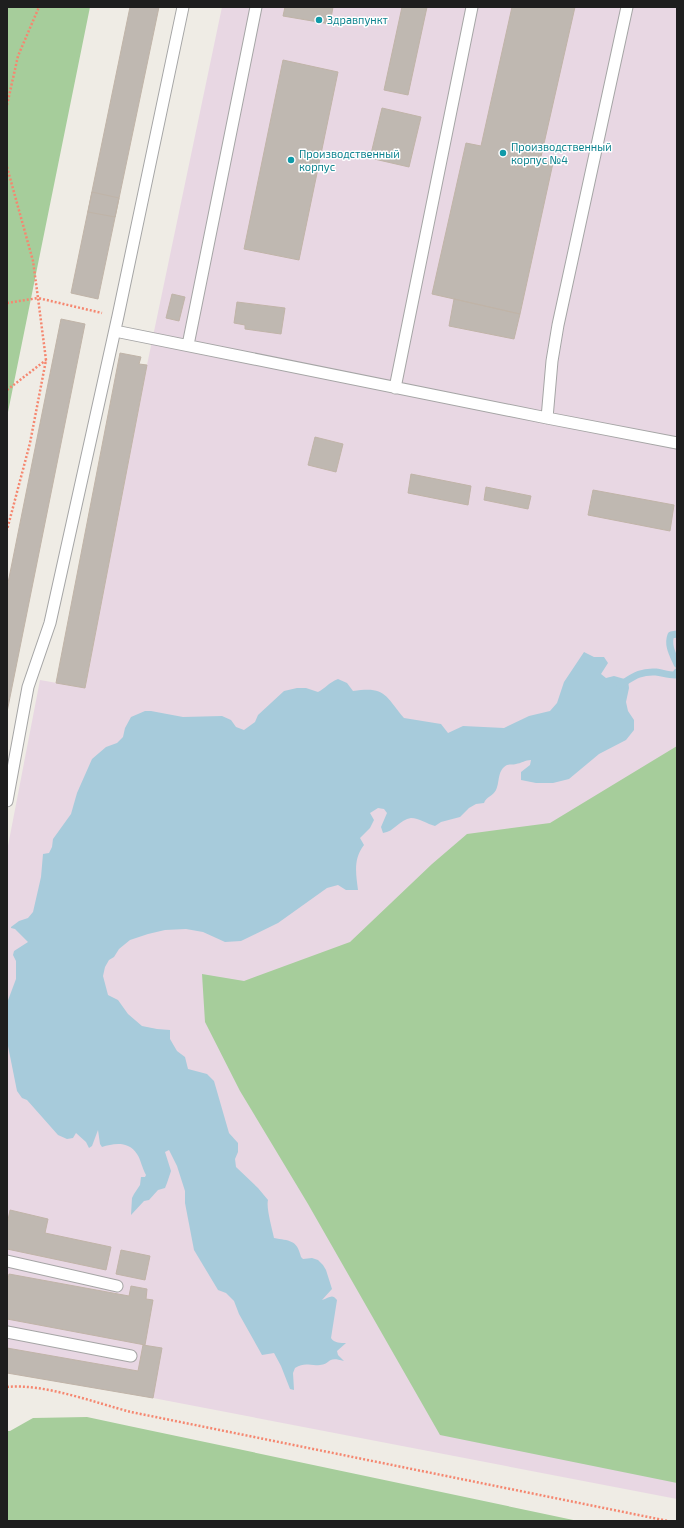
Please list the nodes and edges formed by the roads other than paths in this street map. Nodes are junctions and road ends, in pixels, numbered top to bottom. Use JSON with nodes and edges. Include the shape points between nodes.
{"nodes":[{"id":1,"x":183,"y":7,"type":"edge"},
{"id":2,"x":256,"y":7,"type":"edge"},
{"id":3,"x":472,"y":7,"type":"edge"},
{"id":4,"x":627,"y":7,"type":"edge"},
{"id":5,"x":115,"y":331,"type":"junction"},
{"id":6,"x":188,"y":345,"type":"junction"},
{"id":7,"x":395,"y":388,"type":"junction"},
{"id":8,"x":547,"y":418,"type":"junction"},
{"id":9,"x":677,"y":443,"type":"edge"},
{"id":10,"x":7,"y":801,"type":"edge"},
{"id":11,"x":7,"y":1261,"type":"edge"},
{"id":12,"x":117,"y":1286,"type":"dead end"},
{"id":13,"x":7,"y":1332,"type":"edge"},
{"id":14,"x":131,"y":1356,"type":"dead end"}],
"edges":[{"from":1,"to":5,"type":"lane"},
{"from":2,"to":6,"type":"lane"},
{"from":3,"to":7,"type":"lane"},
{"from":4,"to":8,"type":"lane","via":[[558,325]]},
{"from":5,"to":6,"type":"lane"},
{"from":5,"to":10,"type":"lane","via":[[50,623],[28,687]]},
{"from":6,"to":7,"type":"lane"},
{"from":7,"to":8,"type":"lane"},
{"from":8,"to":9,"type":"lane"},
{"from":11,"to":12,"type":"lane"},
{"from":13,"to":14,"type":"lane"}]}
